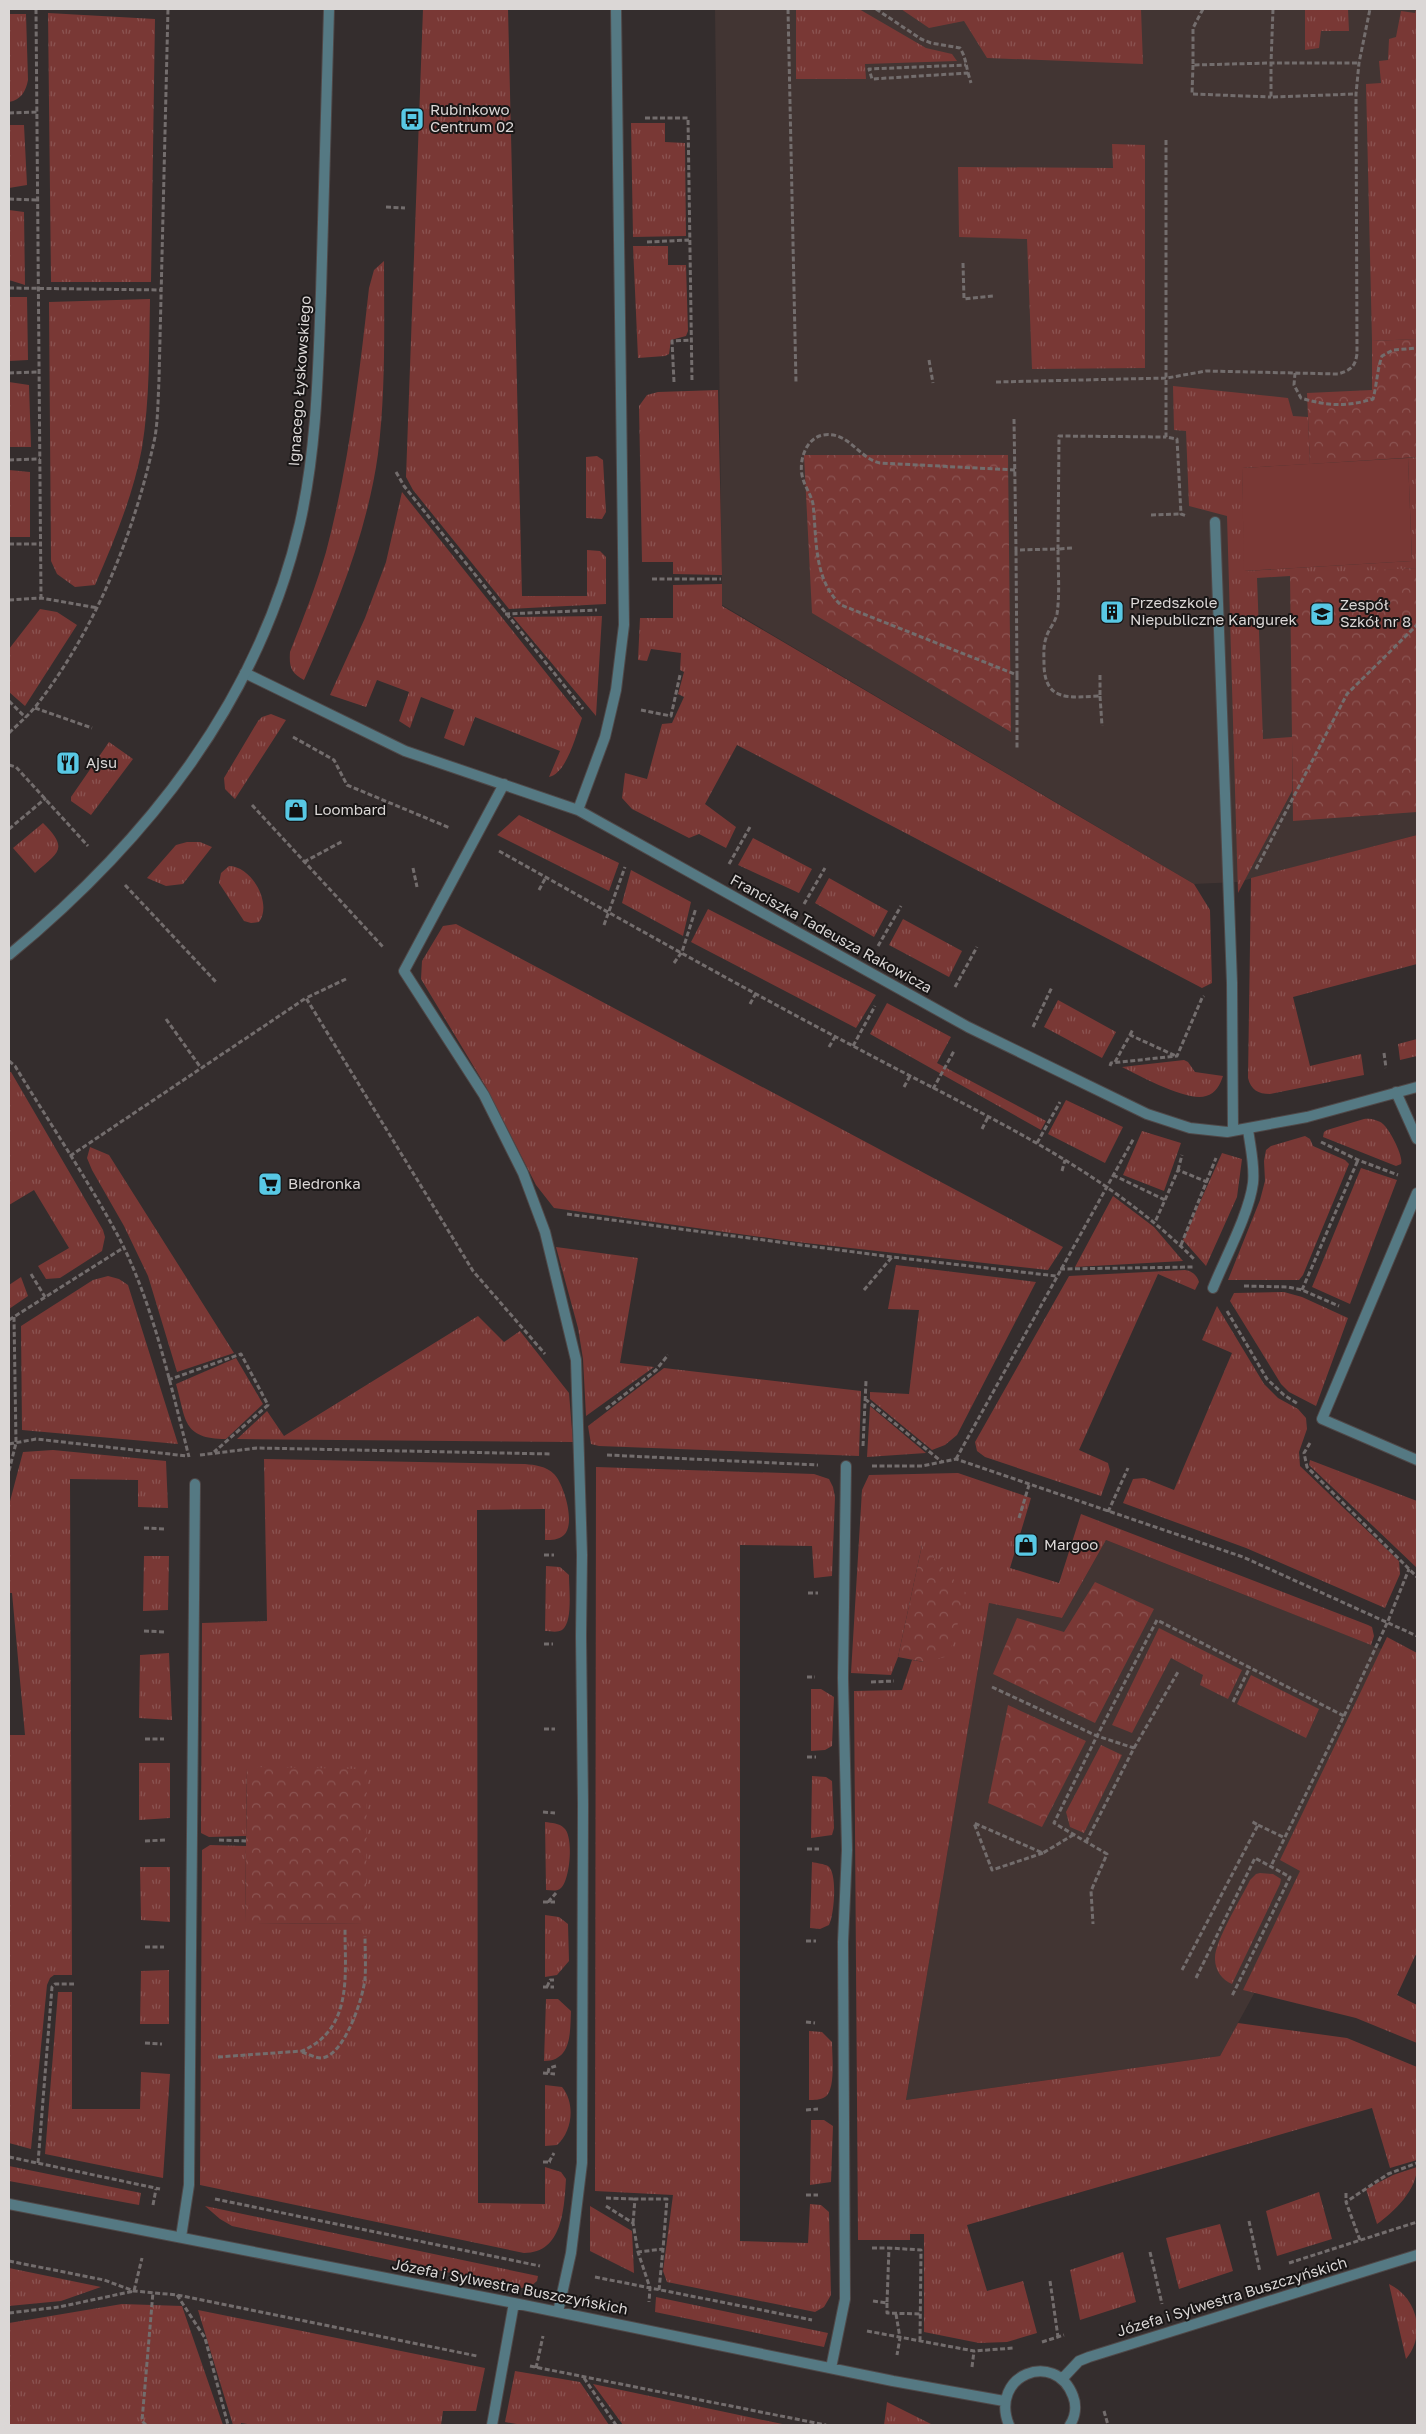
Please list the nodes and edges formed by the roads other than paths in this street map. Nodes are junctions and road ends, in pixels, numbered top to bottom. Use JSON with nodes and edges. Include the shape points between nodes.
{"nodes":[{"id":1,"x":329,"y":9,"type":"edge"},
{"id":2,"x":616,"y":9,"type":"edge"},
{"id":3,"x":1215,"y":522,"type":"road end"},
{"id":4,"x":246,"y":674,"type":"junction"},
{"id":5,"x":504,"y":784,"type":"junction"},
{"id":6,"x":578,"y":810,"type":"junction"},
{"id":7,"x":9,"y":956,"type":"edge"},
{"id":8,"x":1417,"y":1086,"type":"edge"},
{"id":9,"x":1396,"y":1092,"type":"junction"},
{"id":10,"x":1248,"y":1129,"type":"junction"},
{"id":11,"x":1230,"y":1131,"type":"junction"},
{"id":12,"x":1417,"y":1139,"type":"edge"},
{"id":13,"x":1417,"y":1193,"type":"edge"},
{"id":14,"x":1213,"y":1288,"type":"road end"},
{"id":15,"x":1417,"y":1460,"type":"edge"},
{"id":16,"x":846,"y":1466,"type":"dead end"},
{"id":17,"x":195,"y":1484,"type":"road end"},
{"id":18,"x":9,"y":2204,"type":"edge"},
{"id":19,"x":182,"y":2237,"type":"junction"},
{"id":20,"x":1417,"y":2255,"type":"edge"},
{"id":21,"x":514,"y":2303,"type":"junction"},
{"id":22,"x":558,"y":2312,"type":"junction"},
{"id":23,"x":832,"y":2368,"type":"junction"},
{"id":24,"x":1062,"y":2379,"type":"junction"},
{"id":25,"x":1004,"y":2401,"type":"junction"},
{"id":26,"x":492,"y":2425,"type":"edge"},
{"id":27,"x":1009,"y":2425,"type":"edge"},
{"id":28,"x":1070,"y":2425,"type":"edge"}],
"edges":[{"from":1,"to":4,"type":"street","name":"Ignacego Łyskowskiego","via":[[317,399],[310,472],[300,524],[281,591]]},
{"from":2,"to":6,"type":"street","via":[[625,609],[613,706]]},
{"from":3,"to":11,"type":"street","via":[[1232,983]]},
{"from":4,"to":5,"type":"street","name":"Franciszka Tadeusza Rakowicza","via":[[405,751]]},
{"from":4,"to":7,"type":"street","name":"Ignacego Łyskowskiego","via":[[215,730],[180,780],[106,866]]},
{"from":5,"to":6,"type":"street","name":"Franciszka Tadeusza Rakowicza"},
{"from":5,"to":22,"type":"street","via":[[404,971],[484,1095],[523,1173],[537,1210],[576,1360],[582,1555],[582,2162],[571,2253]]},
{"from":6,"to":11,"type":"street","name":"Franciszka Tadeusza Rakowicza","via":[[968,1027],[1147,1114],[1190,1128]]},
{"from":8,"to":9,"type":"street","name":"Franciszka Tadeusza Rakowicza"},
{"from":9,"to":10,"type":"street","name":"Franciszka Tadeusza Rakowicza","via":[[1307,1117]]},
{"from":9,"to":12,"type":"street"},
{"from":10,"to":11,"type":"street","name":"Franciszka Tadeusza Rakowicza"},
{"from":10,"to":14,"type":"street","via":[[1253,1172],[1250,1198]]},
{"from":13,"to":15,"type":"street","via":[[1322,1419]]},
{"from":16,"to":23,"type":"street","via":[[843,1678],[847,1850],[843,1942],[845,2299]]},
{"from":17,"to":19,"type":"street","via":[[188,2194]]},
{"from":18,"to":19,"type":"street","name":"Józefa i Sylwestra Buszczyńskich"},
{"from":19,"to":21,"type":"street","name":"Józefa i Sylwestra Buszczyńskich"},
{"from":20,"to":24,"type":"street","name":"Józefa i Sylwestra Buszczyńskich","via":[[1089,2357],[1079,2361]]},
{"from":21,"to":22,"type":"street","name":"Józefa i Sylwestra Buszczyńskich"},
{"from":21,"to":26,"type":"street"},
{"from":22,"to":23,"type":"street","name":"Józefa i Sylwestra Buszczyńskich"},
{"from":23,"to":25,"type":"street","name":"Józefa i Sylwestra Buszczyńskich"},
{"from":24,"to":25,"type":"street","via":[[1039,2371],[1027,2374],[1016,2380]]},
{"from":24,"to":28,"type":"street","via":[[1074,2399],[1075,2409]]},
{"from":25,"to":27,"type":"street"}]}
